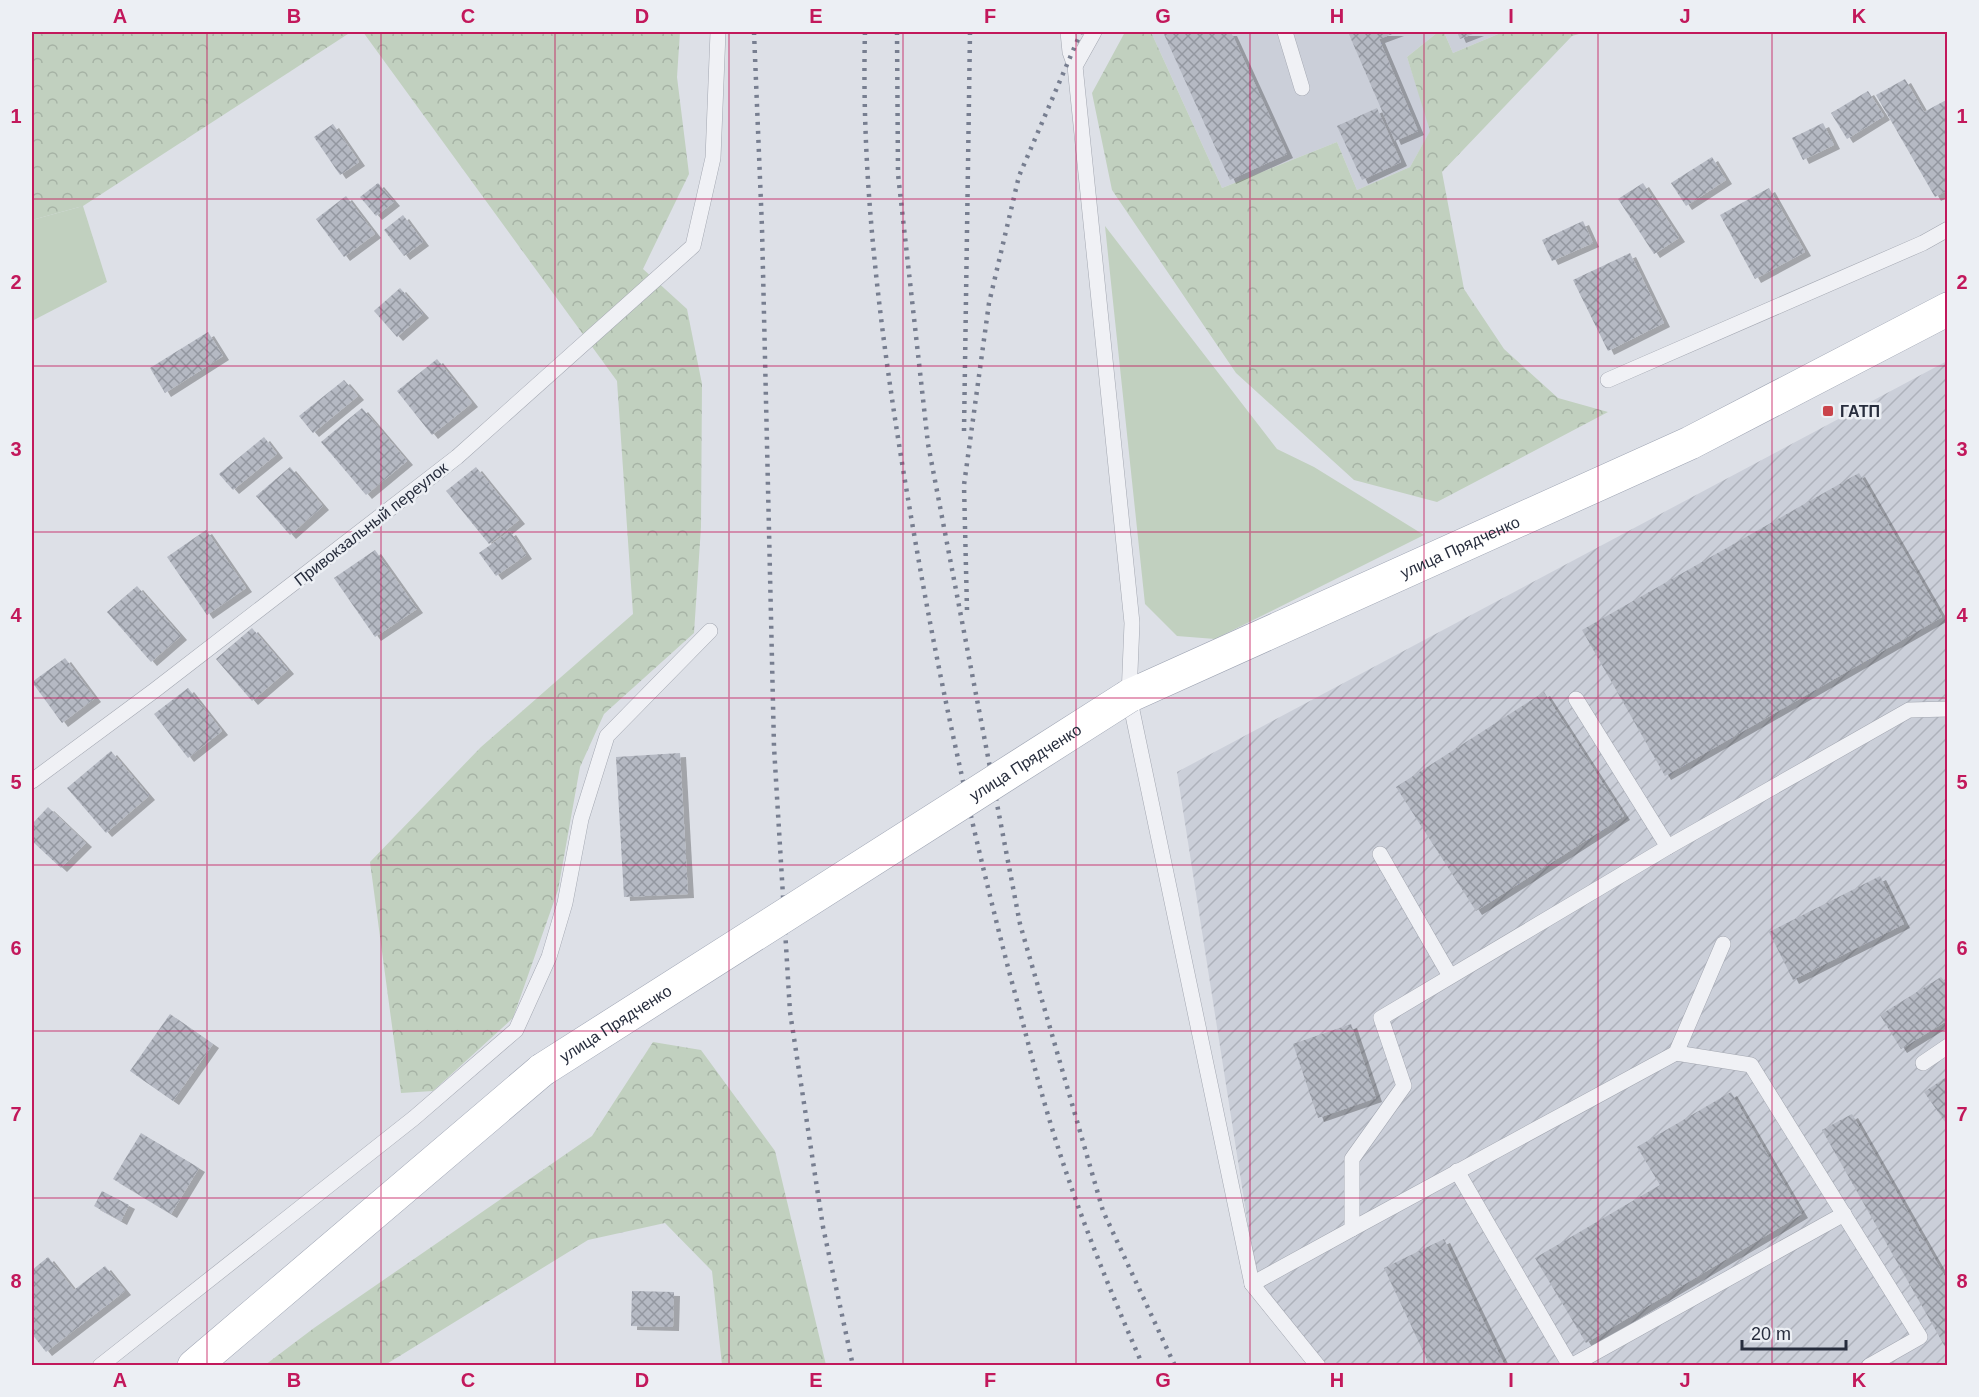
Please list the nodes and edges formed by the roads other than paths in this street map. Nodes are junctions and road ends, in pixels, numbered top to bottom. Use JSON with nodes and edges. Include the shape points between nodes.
{"nodes":[{"id":1,"x":718,"y":32,"type":"edge"},
{"id":2,"x":1068,"y":32,"type":"edge"},
{"id":3,"x":1094,"y":32,"type":"edge"},
{"id":4,"x":1285,"y":32,"type":"edge"},
{"id":5,"x":1075,"y":66,"type":"junction"},
{"id":6,"x":1302,"y":88,"type":"dead end"},
{"id":7,"x":1947,"y":229,"type":"edge"},
{"id":8,"x":1947,"y":309,"type":"edge"},
{"id":9,"x":1608,"y":380,"type":"dead end"},
{"id":10,"x":710,"y":631,"type":"dead end"},
{"id":11,"x":1129,"y":696,"type":"junction"},
{"id":12,"x":1576,"y":699,"type":"dead end"},
{"id":13,"x":1947,"y":709,"type":"edge"},
{"id":14,"x":32,"y":781,"type":"edge"},
{"id":15,"x":1668,"y":847,"type":"junction"},
{"id":16,"x":1380,"y":854,"type":"dead end"},
{"id":17,"x":1723,"y":944,"type":"dead end"},
{"id":18,"x":1450,"y":976,"type":"junction"},
{"id":19,"x":1947,"y":1046,"type":"edge"},
{"id":20,"x":1676,"y":1053,"type":"junction"},
{"id":21,"x":1923,"y":1063,"type":"dead end"},
{"id":22,"x":1457,"y":1171,"type":"junction"},
{"id":23,"x":1844,"y":1214,"type":"junction"},
{"id":24,"x":1352,"y":1229,"type":"junction"},
{"id":25,"x":1252,"y":1284,"type":"junction"},
{"id":26,"x":100,"y":1365,"type":"edge"},
{"id":27,"x":194,"y":1365,"type":"edge"},
{"id":28,"x":1318,"y":1365,"type":"edge"},
{"id":29,"x":1570,"y":1365,"type":"edge"},
{"id":30,"x":1869,"y":1365,"type":"edge"}],
"edges":[{"from":1,"to":14,"type":"lane","name":"Привокзальный переулок","via":[[713,158],[693,246],[457,458]]},
{"from":2,"to":5,"type":"lane"},
{"from":3,"to":5,"type":"lane"},
{"from":4,"to":6,"type":"lane"},
{"from":5,"to":11,"type":"lane","via":[[1132,623]]},
{"from":7,"to":9,"type":"lane","via":[[1923,243]]},
{"from":8,"to":11,"type":"main road","name":"улица Прядченко","via":[[1690,443]]},
{"from":10,"to":26,"type":"lane","via":[[606,736],[581,819],[566,903],[549,957],[516,1030],[414,1118]]},
{"from":11,"to":25,"type":"lane"},
{"from":11,"to":27,"type":"main road","name":"улица Прядченко","bridge":true,"via":[[542,1070]]},
{"from":12,"to":15,"type":"lane"},
{"from":13,"to":15,"type":"lane","via":[[1909,710]]},
{"from":15,"to":18,"type":"lane"},
{"from":16,"to":18,"type":"lane"},
{"from":17,"to":20,"type":"lane"},
{"from":18,"to":24,"type":"lane","via":[[1382,1018],[1404,1086],[1352,1159]]},
{"from":19,"to":21,"type":"lane"},
{"from":20,"to":22,"type":"lane"},
{"from":20,"to":23,"type":"lane","via":[[1751,1065]]},
{"from":22,"to":24,"type":"lane"},
{"from":22,"to":29,"type":"lane"},
{"from":23,"to":29,"type":"lane"},
{"from":23,"to":30,"type":"lane","via":[[1920,1337]]},
{"from":24,"to":25,"type":"lane"},
{"from":25,"to":28,"type":"lane"}]}
